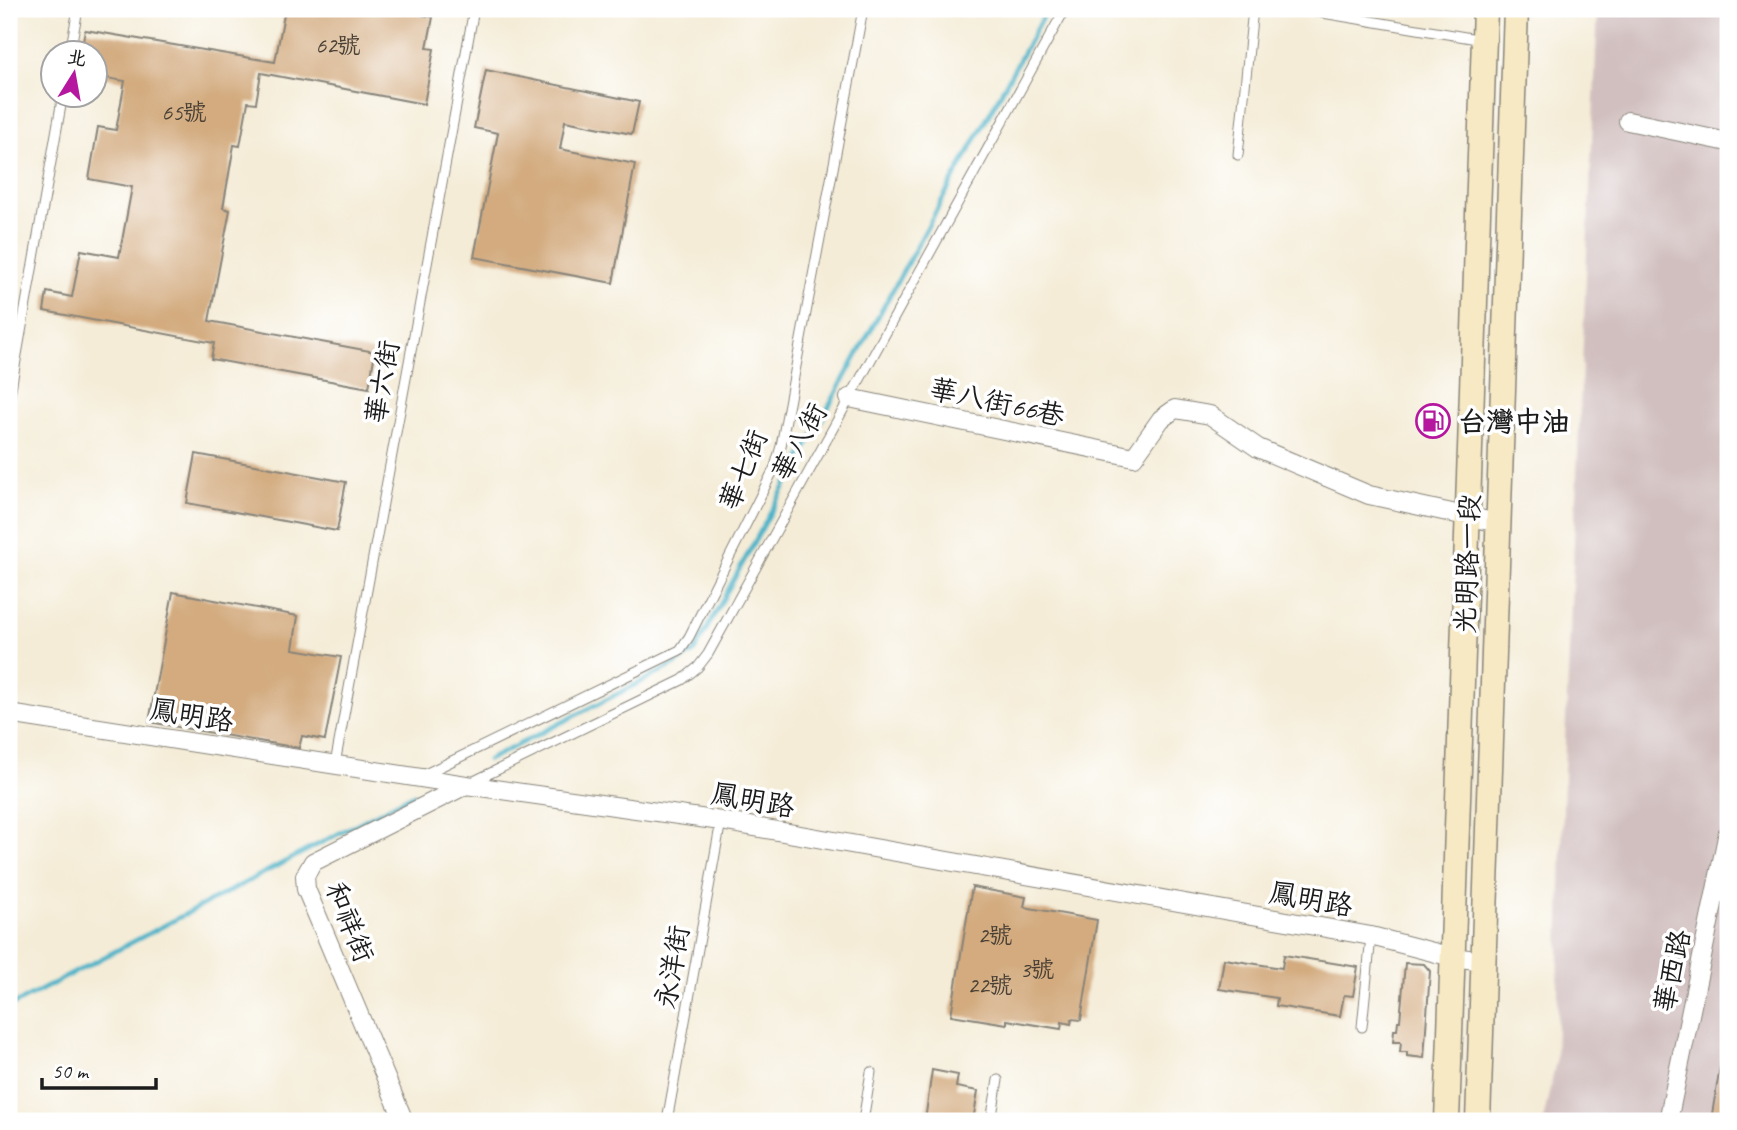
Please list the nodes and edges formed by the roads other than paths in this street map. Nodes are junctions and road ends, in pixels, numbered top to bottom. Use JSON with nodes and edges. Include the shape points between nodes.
{"nodes":[{"id":1,"x":78,"y":9,"type":"edge"},
{"id":2,"x":474,"y":9,"type":"edge"},
{"id":3,"x":863,"y":9,"type":"edge"},
{"id":4,"x":1065,"y":9,"type":"edge"},
{"id":5,"x":1253,"y":9,"type":"edge"},
{"id":6,"x":1299,"y":9,"type":"edge"},
{"id":7,"x":1485,"y":9,"type":"edge"},
{"id":8,"x":1516,"y":9,"type":"edge"},
{"id":9,"x":73,"y":38,"type":"edge"},
{"id":10,"x":1484,"y":40,"type":"junction"},
{"id":11,"x":60,"y":108,"type":"edge"},
{"id":12,"x":1628,"y":121,"type":"dead end"},
{"id":13,"x":1728,"y":142,"type":"edge"},
{"id":14,"x":1238,"y":155,"type":"dead end"},
{"id":15,"x":1473,"y":349,"type":"junction"},
{"id":16,"x":1504,"y":349,"type":"junction"},
{"id":17,"x":849,"y":398,"type":"junction"},
{"id":18,"x":9,"y":400,"type":"edge"},
{"id":19,"x":1467,"y":516,"type":"junction"},
{"id":20,"x":1498,"y":523,"type":"junction"},
{"id":21,"x":9,"y":714,"type":"edge"},
{"id":22,"x":335,"y":764,"type":"junction"},
{"id":23,"x":419,"y":777,"type":"junction"},
{"id":24,"x":466,"y":785,"type":"junction"},
{"id":25,"x":721,"y":821,"type":"junction"},
{"id":26,"x":1728,"y":832,"type":"edge"},
{"id":27,"x":1371,"y":936,"type":"junction"},
{"id":28,"x":1451,"y":957,"type":"junction"},
{"id":29,"x":1484,"y":961,"type":"junction"},
{"id":30,"x":1362,"y":1027,"type":"dead end"},
{"id":31,"x":871,"y":1072,"type":"dead end"},
{"id":32,"x":998,"y":1080,"type":"dead end"},
{"id":33,"x":404,"y":1121,"type":"edge"},
{"id":34,"x":667,"y":1121,"type":"edge"},
{"id":35,"x":863,"y":1121,"type":"edge"},
{"id":36,"x":991,"y":1121,"type":"edge"},
{"id":37,"x":1447,"y":1121,"type":"edge"},
{"id":38,"x":1478,"y":1121,"type":"edge"},
{"id":39,"x":1668,"y":1121,"type":"edge"}],
"edges":[{"from":1,"to":9,"type":"lane"},
{"from":2,"to":22,"type":"lane","name":"華六街"},
{"from":3,"to":23,"type":"lane","name":"華七街","via":[[781,446],[775,467],[689,638],[680,650]]},
{"from":4,"to":17,"type":"lane","name":"華八街"},
{"from":5,"to":14,"type":"lane"},
{"from":6,"to":10,"type":"lane"},
{"from":7,"to":10,"type":"street","name":"光明路一段"},
{"from":8,"to":16,"type":"street","name":"光明路一段"},
{"from":10,"to":15,"type":"street","name":"光明路一段"},
{"from":11,"to":18,"type":"lane"},
{"from":12,"to":13,"type":"street"},
{"from":15,"to":16,"type":"street"},
{"from":15,"to":19,"type":"street","name":"光明路一段"},
{"from":16,"to":20,"type":"street","name":"光明路一段"},
{"from":17,"to":19,"type":"street","name":"華八街66巷","via":[[1134,457],[1161,419],[1175,409],[1210,415],[1258,448],[1369,495]]},
{"from":17,"to":24,"type":"lane","name":"華八街","via":[[698,667],[682,680]]},
{"from":19,"to":20,"type":"street"},
{"from":19,"to":28,"type":"street","name":"光明路一段"},
{"from":20,"to":29,"type":"street","name":"光明路一段"},
{"from":21,"to":22,"type":"street","name":"鳳明路"},
{"from":22,"to":23,"type":"street","name":"鳳明路"},
{"from":23,"to":24,"type":"street","name":"鳳明路"},
{"from":24,"to":25,"type":"street","name":"鳳明路"},
{"from":24,"to":33,"type":"street","name":"和祥街","via":[[313,862],[305,876],[306,889]]},
{"from":25,"to":27,"type":"street","name":"鳳明路"},
{"from":25,"to":34,"type":"lane","name":"永洋街"},
{"from":26,"to":39,"type":"street","name":"華西路"},
{"from":27,"to":28,"type":"street","name":"鳳明路"},
{"from":27,"to":30,"type":"lane"},
{"from":28,"to":29,"type":"street","name":"鳳明路"},
{"from":28,"to":37,"type":"street","name":"光明路一段"},
{"from":29,"to":38,"type":"street","name":"光明路一段"},
{"from":31,"to":35,"type":"lane"},
{"from":32,"to":36,"type":"lane"}]}
